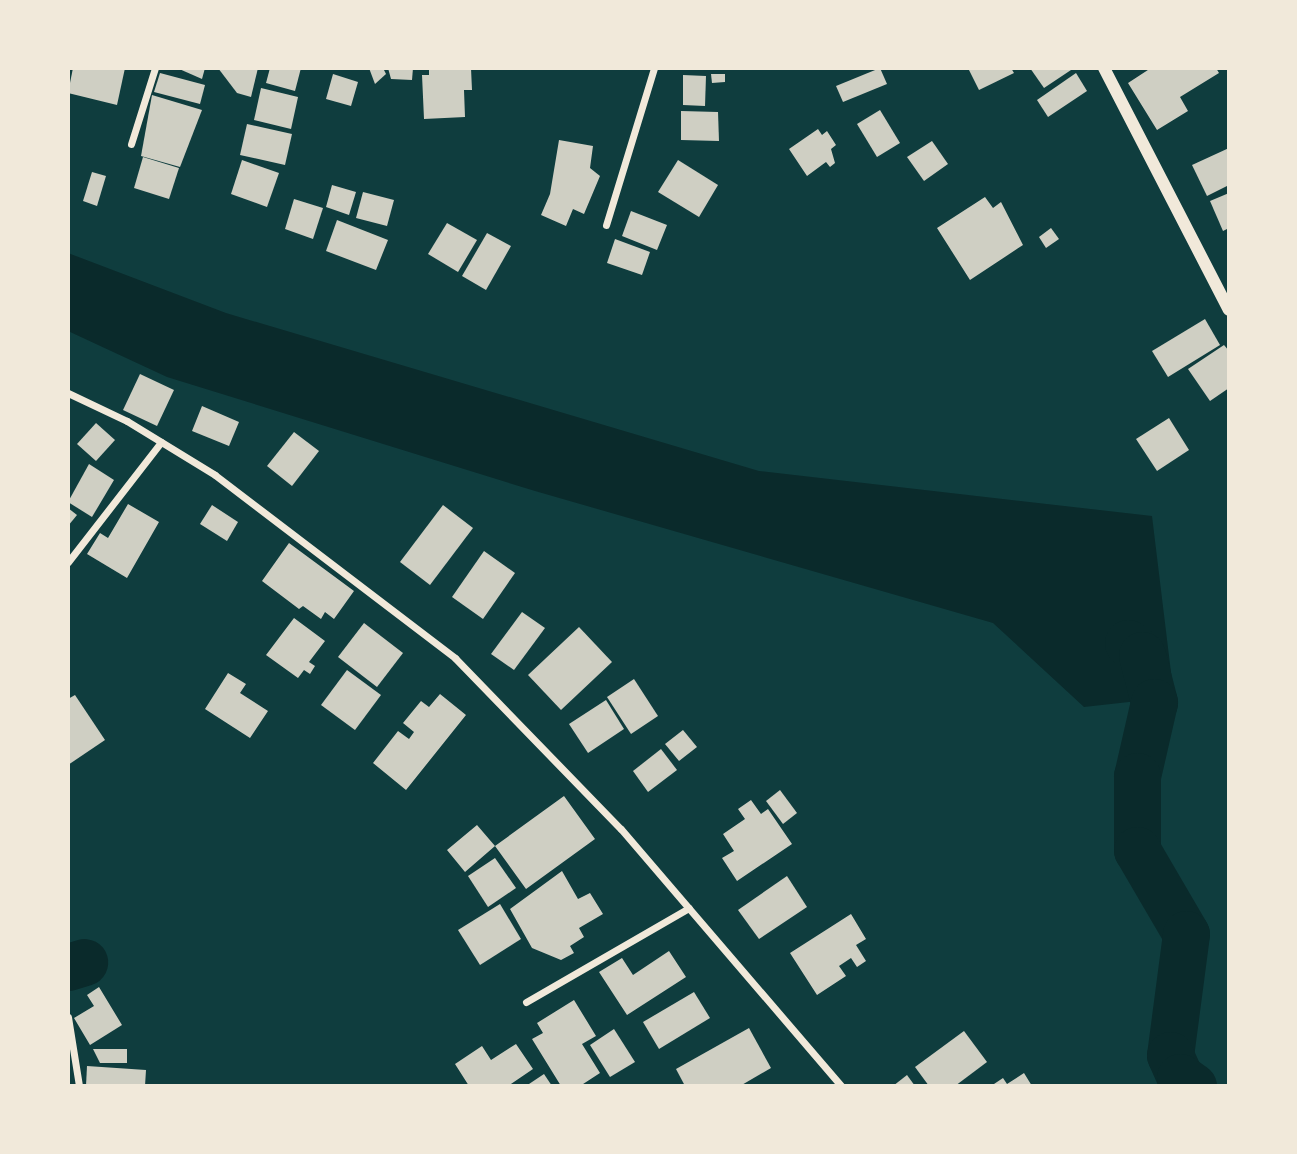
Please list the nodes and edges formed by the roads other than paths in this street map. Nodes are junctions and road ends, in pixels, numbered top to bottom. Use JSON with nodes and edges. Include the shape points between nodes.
{"nodes":[{"id":1,"x":155,"y":68,"type":"edge"},
{"id":2,"x":654,"y":68,"type":"edge"},
{"id":3,"x":1104,"y":68,"type":"edge"},
{"id":4,"x":131,"y":144,"type":"dead end"},
{"id":5,"x":606,"y":225,"type":"dead end"},
{"id":6,"x":1229,"y":310,"type":"edge"},
{"id":7,"x":68,"y":393,"type":"edge"},
{"id":8,"x":161,"y":442,"type":"junction"},
{"id":9,"x":68,"y":562,"type":"edge"},
{"id":10,"x":689,"y":908,"type":"junction"},
{"id":11,"x":526,"y":1002,"type":"dead end"},
{"id":12,"x":68,"y":1017,"type":"edge"},
{"id":13,"x":79,"y":1086,"type":"edge"},
{"id":14,"x":841,"y":1086,"type":"edge"}],
"edges":[{"from":1,"to":4,"type":"street"},
{"from":2,"to":5,"type":"street"},
{"from":3,"to":6,"type":"street"},
{"from":7,"to":8,"type":"street"},
{"from":8,"to":9,"type":"street"},
{"from":8,"to":10,"type":"street","via":[[251,500],[455,659],[621,830]]},
{"from":10,"to":11,"type":"street"},
{"from":10,"to":14,"type":"street"},
{"from":12,"to":13,"type":"street"}]}
